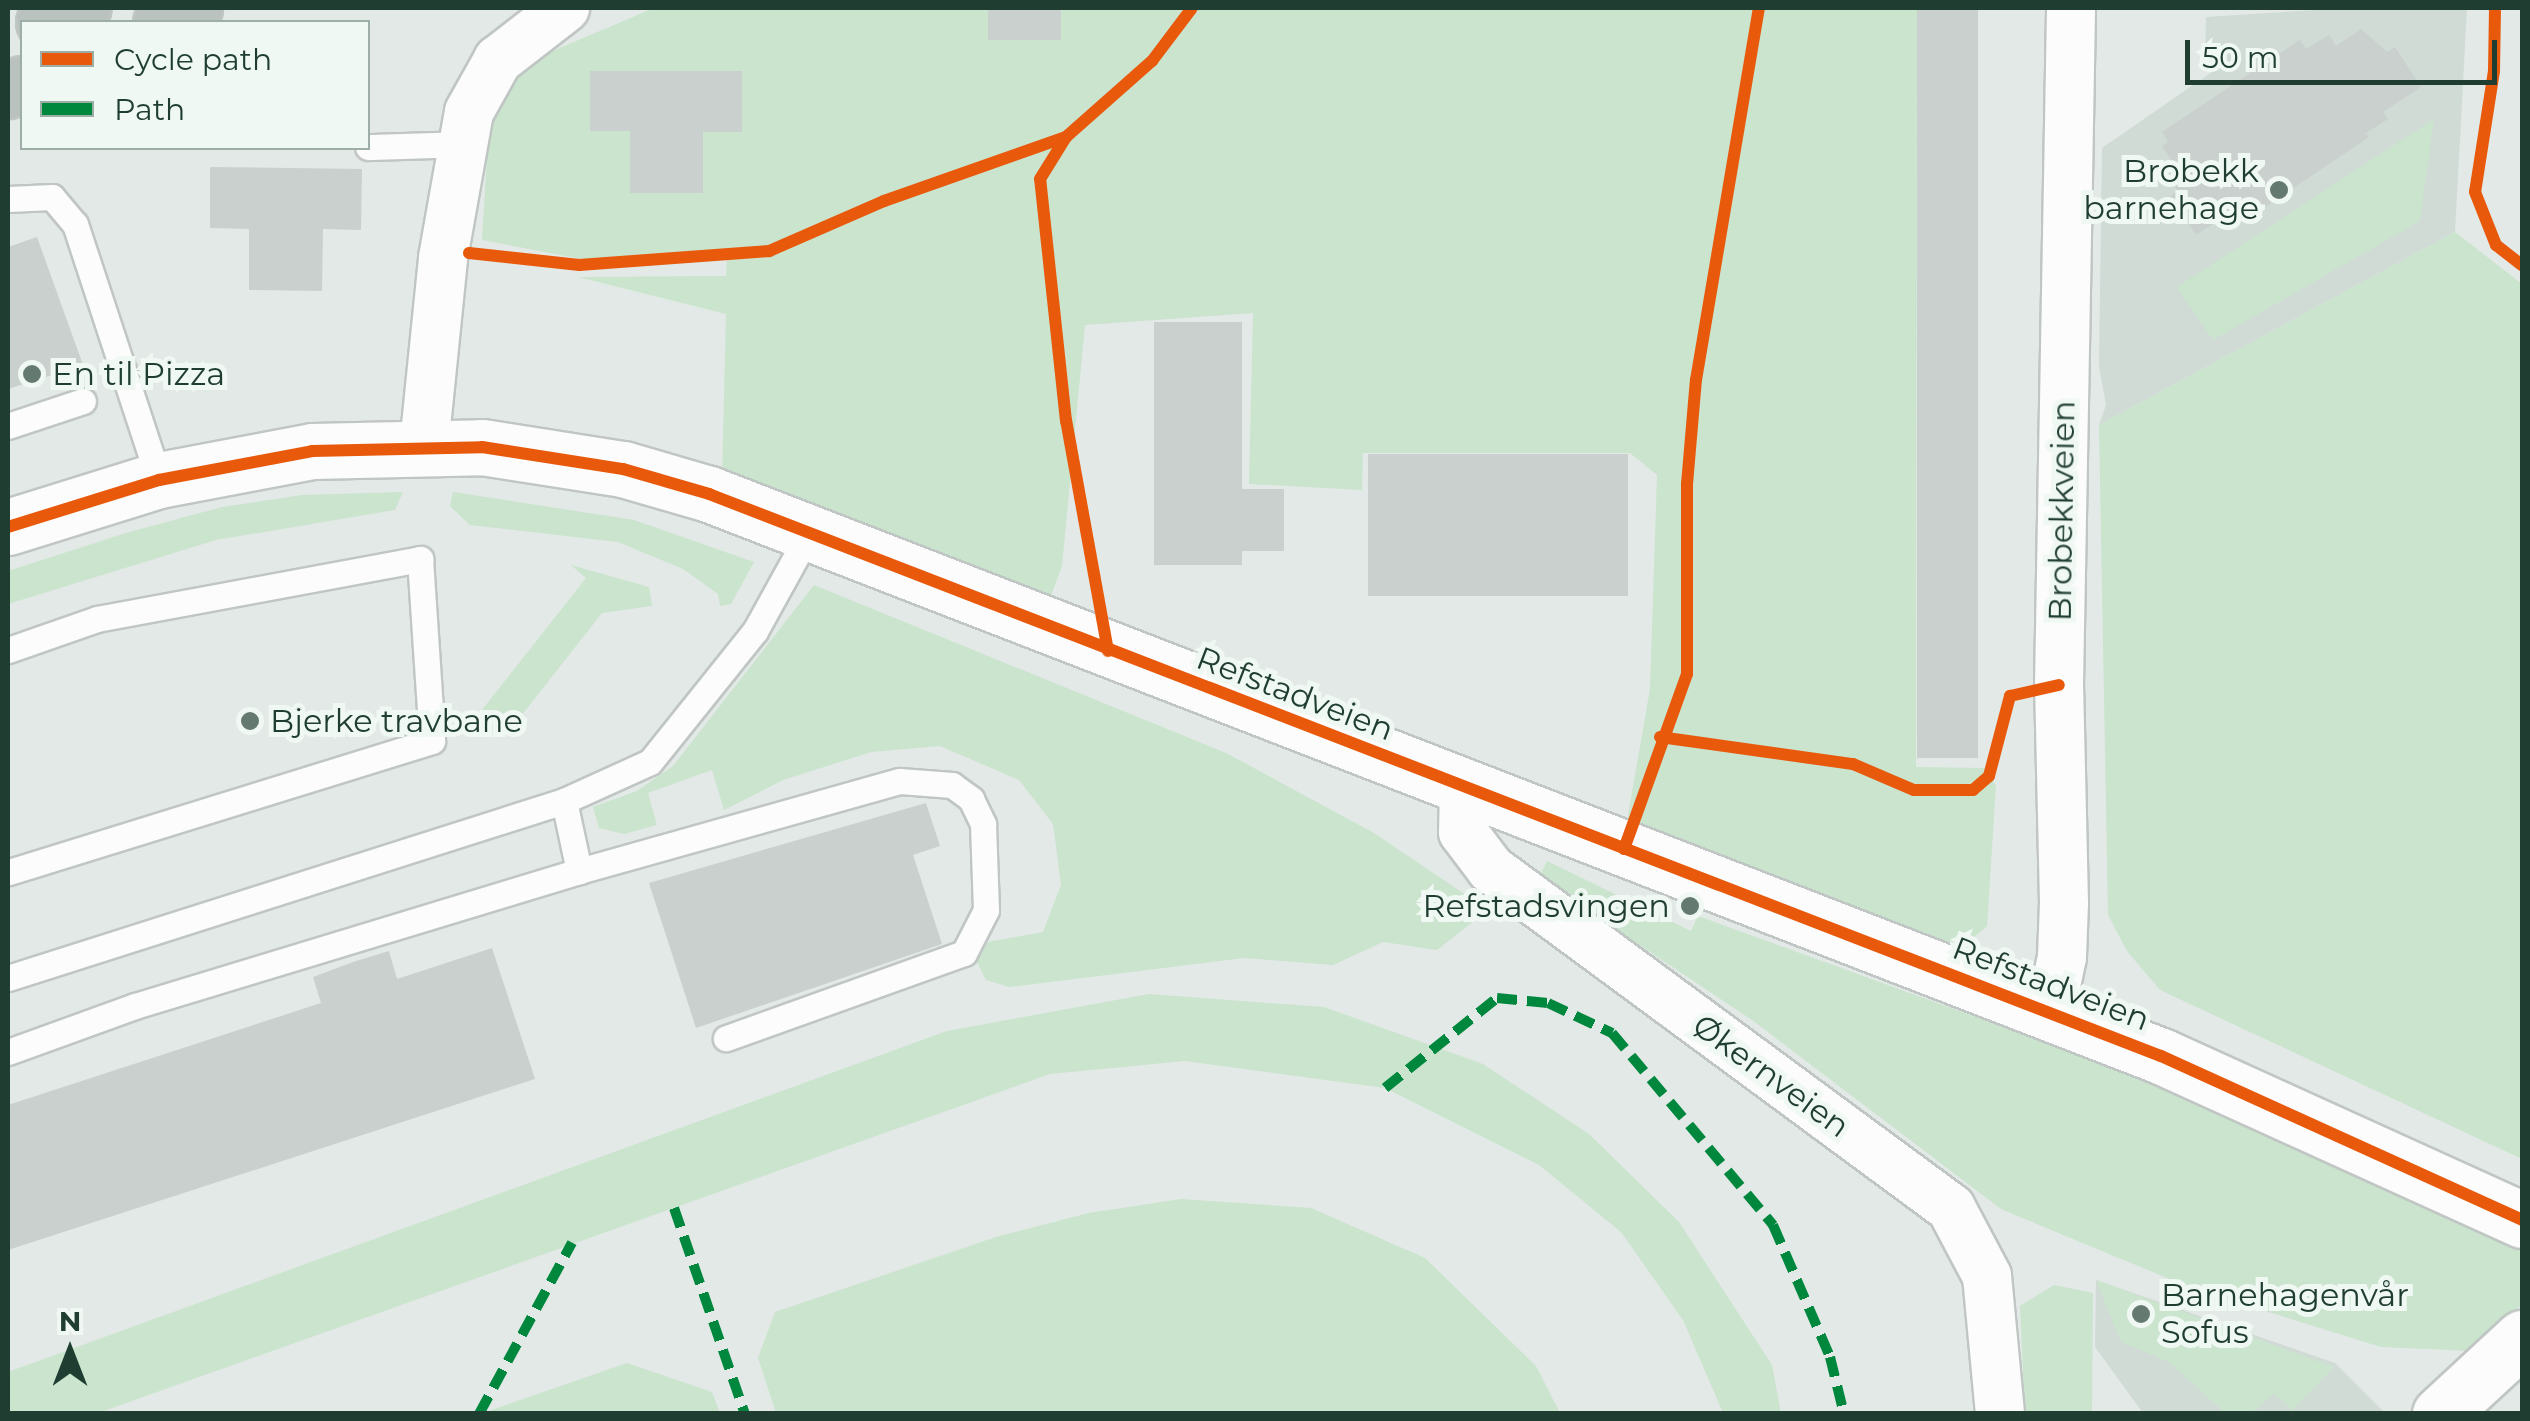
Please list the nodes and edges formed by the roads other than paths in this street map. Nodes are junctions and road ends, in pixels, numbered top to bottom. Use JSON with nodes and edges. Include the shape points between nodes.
{"nodes":[{"id":1,"x":83,"y":8,"type":"edge"},
{"id":2,"x":194,"y":8,"type":"edge"},
{"id":3,"x":564,"y":8,"type":"edge"},
{"id":4,"x":2071,"y":8,"type":"edge"},
{"id":5,"x":50,"y":20,"type":"edge"},
{"id":6,"x":166,"y":20,"type":"edge"},
{"id":7,"x":461,"y":144,"type":"junction"},
{"id":8,"x":370,"y":147,"type":"edge"},
{"id":9,"x":8,"y":198,"type":"edge"},
{"id":10,"x":82,"y":401,"type":"dead end"},
{"id":11,"x":8,"y":426,"type":"edge"},
{"id":12,"x":424,"y":446,"type":"junction"},
{"id":13,"x":158,"y":480,"type":"junction"},
{"id":14,"x":8,"y":527,"type":"edge"},
{"id":15,"x":810,"y":533,"type":"junction"},
{"id":16,"x":8,"y":650,"type":"edge"},
{"id":17,"x":1464,"y":789,"type":"junction"},
{"id":18,"x":564,"y":801,"type":"junction"},
{"id":19,"x":579,"y":871,"type":"junction"},
{"id":20,"x":8,"y":872,"type":"edge"},
{"id":21,"x":8,"y":978,"type":"edge"},
{"id":22,"x":2050,"y":1014,"type":"junction"},
{"id":23,"x":726,"y":1038,"type":"dead end"},
{"id":24,"x":8,"y":1052,"type":"edge"},
{"id":25,"x":2522,"y":1220,"type":"edge"},
{"id":26,"x":2522,"y":1338,"type":"edge"},
{"id":27,"x":2000,"y":1414,"type":"edge"},
{"id":28,"x":2440,"y":1414,"type":"edge"}],
"edges":[{"from":1,"to":5,"type":"highway"},
{"from":2,"to":6,"type":"highway"},
{"from":3,"to":7,"type":"street","via":[[498,60],[474,100]]},
{"from":4,"to":22,"type":"street","name":"Brobekkveien","via":[[2059,685],[2064,903]]},
{"from":7,"to":8,"type":"lane"},
{"from":7,"to":12,"type":"street"},
{"from":9,"to":13,"type":"lane","via":[[52,197],[75,224]]},
{"from":10,"to":11,"type":"lane"},
{"from":12,"to":13,"type":"street","name":"Refstadveien","via":[[312,451]]},
{"from":12,"to":15,"type":"street","name":"Refstadveien","via":[[527,452],[623,470]]},
{"from":13,"to":14,"type":"street","name":"Refstadveien"},
{"from":15,"to":17,"type":"street","name":"Refstadveien"},
{"from":15,"to":18,"type":"lane","via":[[756,630],[650,762]]},
{"from":16,"to":20,"type":"lane","via":[[97,620],[420,559],[432,741]]},
{"from":17,"to":22,"type":"street","name":"Refstadveien"},
{"from":17,"to":27,"type":"street","name":"Økernveien","via":[[1464,832],[1491,870],[1951,1208],[1986,1276]]},
{"from":18,"to":19,"type":"lane"},
{"from":18,"to":21,"type":"lane"},
{"from":19,"to":23,"type":"lane","via":[[900,780],[952,785],[971,799],[983,824],[986,910],[964,953]]},
{"from":19,"to":24,"type":"lane","via":[[135,1006]]},
{"from":22,"to":25,"type":"street","name":"Refstadveien","via":[[2262,1097]]},
{"from":26,"to":28,"type":"street"}]}
